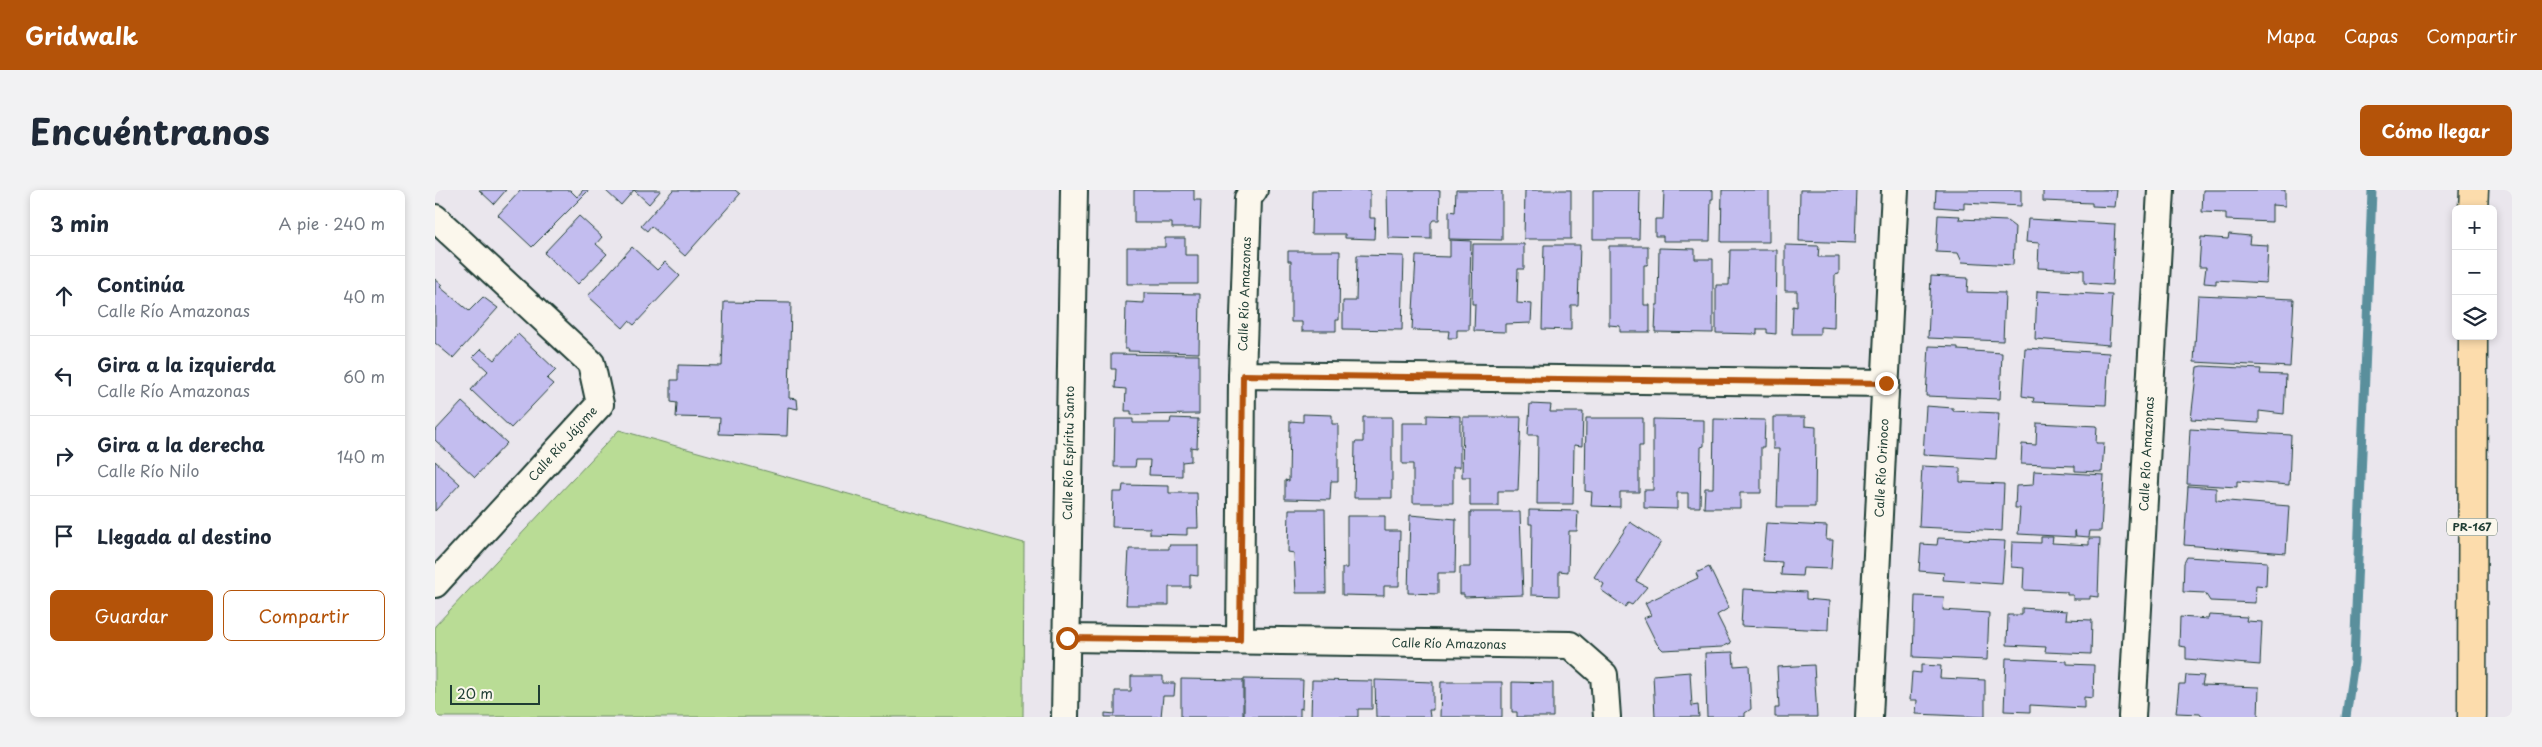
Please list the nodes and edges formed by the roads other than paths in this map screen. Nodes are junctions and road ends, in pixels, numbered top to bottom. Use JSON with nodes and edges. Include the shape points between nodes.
{"nodes":[{"id":1,"x":1073,"y":190,"type":"edge"},
{"id":2,"x":1254,"y":190,"type":"edge"},
{"id":3,"x":1895,"y":190,"type":"edge"},
{"id":4,"x":2161,"y":190,"type":"edge"},
{"id":5,"x":2474,"y":190,"type":"edge"},
{"id":6,"x":2473,"y":205,"type":"edge"},
{"id":7,"x":435,"y":218,"type":"edge"},
{"id":8,"x":2473,"y":340,"type":"edge"},
{"id":9,"x":1243,"y":375,"type":"junction"},
{"id":10,"x":1886,"y":383,"type":"junction"},
{"id":11,"x":435,"y":584,"type":"edge"},
{"id":12,"x":1067,"y":638,"type":"junction"},
{"id":13,"x":1240,"y":640,"type":"junction"},
{"id":14,"x":1065,"y":717,"type":"edge"},
{"id":15,"x":1607,"y":717,"type":"edge"},
{"id":16,"x":1869,"y":717,"type":"edge"},
{"id":17,"x":2132,"y":717,"type":"edge"},
{"id":18,"x":2472,"y":717,"type":"edge"}],
"edges":[{"from":1,"to":12,"type":"street","name":"Calle Río Espíritu Santo"},
{"from":2,"to":9,"type":"street","name":"Calle Río Amazonas","via":[[1248,198]]},
{"from":3,"to":10,"type":"street","name":"Calle Río Orinoco"},
{"from":4,"to":17,"type":"street","name":"Calle Río Amazonas"},
{"from":5,"to":6,"type":"main road"},
{"from":7,"to":11,"type":"street","name":"Calle Río Jájome","via":[[591,363],[600,404]]},
{"from":8,"to":18,"type":"main road","number":"PR-167"},
{"from":9,"to":10,"type":"street"},
{"from":9,"to":13,"type":"street","name":"Calle Río Amazonas"},
{"from":10,"to":16,"type":"street","name":"Calle Río Orinoco"},
{"from":12,"to":13,"type":"street","name":"Calle Río Amazonas"},
{"from":12,"to":14,"type":"street","name":"Calle Río Espíritu Santo"},
{"from":13,"to":15,"type":"street","name":"Calle Río Amazonas","via":[[1570,645],[1604,675]]}]}
